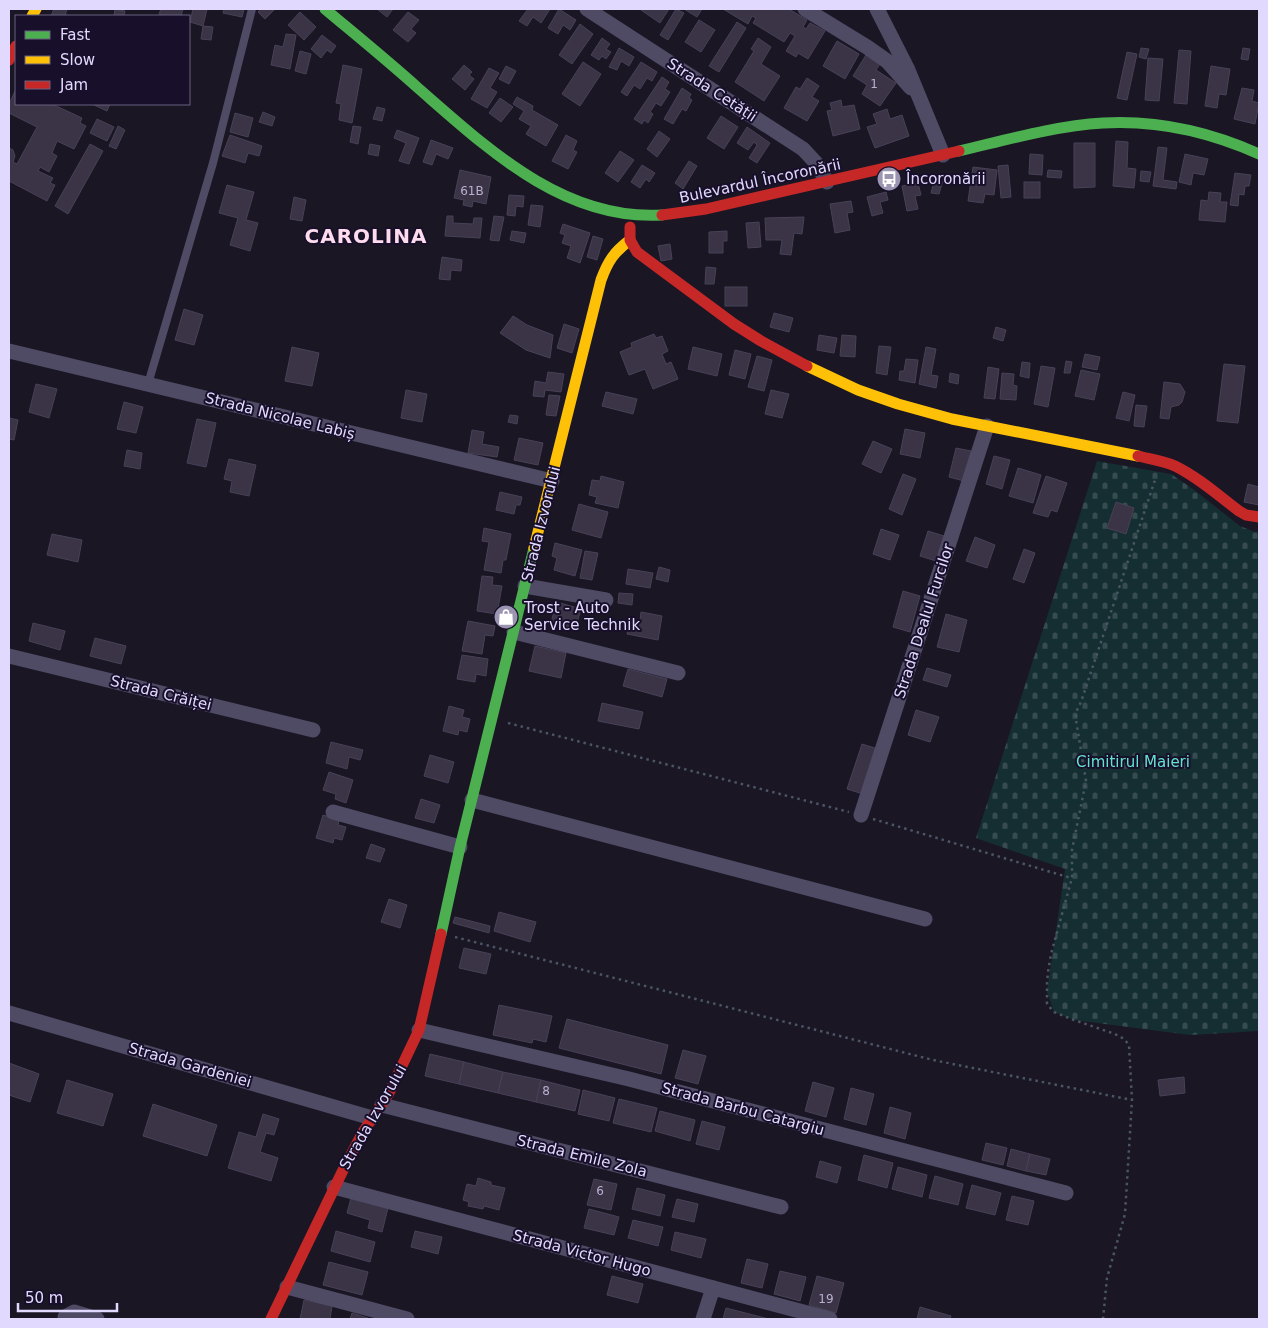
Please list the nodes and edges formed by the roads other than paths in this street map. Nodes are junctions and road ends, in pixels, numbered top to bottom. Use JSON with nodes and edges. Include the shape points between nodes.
{"nodes":[{"id":1,"x":252,"y":9,"type":"edge"},
{"id":2,"x":325,"y":9,"type":"edge"},
{"id":3,"x":587,"y":9,"type":"edge"},
{"id":4,"x":805,"y":9,"type":"edge"},
{"id":5,"x":877,"y":9,"type":"edge"},
{"id":6,"x":15,"y":48,"type":"edge"},
{"id":7,"x":9,"y":60,"type":"edge"},
{"id":8,"x":920,"y":98,"type":"junction"},
{"id":9,"x":1259,"y":154,"type":"edge"},
{"id":10,"x":943,"y":155,"type":"junction"},
{"id":11,"x":827,"y":182,"type":"junction"},
{"id":12,"x":631,"y":214,"type":"junction"},
{"id":13,"x":630,"y":240,"type":"junction"},
{"id":14,"x":9,"y":351,"type":"edge"},
{"id":15,"x":148,"y":384,"type":"junction"},
{"id":16,"x":987,"y":426,"type":"junction"},
{"id":17,"x":552,"y":481,"type":"junction"},
{"id":18,"x":1259,"y":517,"type":"edge"},
{"id":19,"x":525,"y":586,"type":"junction"},
{"id":20,"x":606,"y":600,"type":"dead end"},
{"id":21,"x":514,"y":632,"type":"junction"},
{"id":22,"x":9,"y":656,"type":"edge"},
{"id":23,"x":678,"y":673,"type":"dead end"},
{"id":24,"x":314,"y":730,"type":"dead end"},
{"id":25,"x":472,"y":800,"type":"junction"},
{"id":26,"x":333,"y":812,"type":"dead end"},
{"id":27,"x":861,"y":816,"type":"road end"},
{"id":28,"x":460,"y":847,"type":"junction"},
{"id":29,"x":925,"y":919,"type":"dead end"},
{"id":30,"x":9,"y":1013,"type":"edge"},
{"id":31,"x":419,"y":1030,"type":"junction"},
{"id":32,"x":382,"y":1105,"type":"junction"},
{"id":33,"x":372,"y":1118,"type":"junction"},
{"id":34,"x":334,"y":1187,"type":"junction"},
{"id":35,"x":1066,"y":1193,"type":"dead end"},
{"id":36,"x":781,"y":1207,"type":"dead end"},
{"id":37,"x":287,"y":1287,"type":"junction"},
{"id":38,"x":713,"y":1288,"type":"junction"},
{"id":39,"x":65,"y":1319,"type":"edge"},
{"id":40,"x":97,"y":1319,"type":"edge"},
{"id":41,"x":270,"y":1319,"type":"edge"},
{"id":42,"x":407,"y":1319,"type":"edge"},
{"id":43,"x":703,"y":1319,"type":"edge"},
{"id":44,"x":830,"y":1319,"type":"edge"}],
"edges":[{"from":1,"to":15,"type":"lane","via":[[213,163]]},
{"from":2,"to":12,"type":"street","name":"Bulevardul Încoronării","via":[[503,160],[561,194]]},
{"from":3,"to":11,"type":"street","name":"Strada Cetății","via":[[803,149]]},
{"from":4,"to":8,"type":"street","via":[[887,61]]},
{"from":5,"to":8,"type":"street"},
{"from":6,"to":7,"type":"street"},
{"from":8,"to":10,"type":"street"},
{"from":9,"to":10,"type":"street","name":"Bulevardul Încoronării","via":[[1196,131],[1136,122],[1064,128]]},
{"from":10,"to":11,"type":"street","name":"Bulevardul Încoronării"},
{"from":11,"to":12,"type":"street","name":"Bulevardul Încoronării","via":[[689,212]]},
{"from":12,"to":13,"type":"street"},
{"from":13,"to":16,"type":"street","via":[[636,252],[734,324],[809,367],[898,404]]},
{"from":13,"to":17,"type":"street","name":"Strada Izvorului","via":[[615,251],[601,280]]},
{"from":14,"to":15,"type":"street","name":"Strada Nicolae Labiș"},
{"from":15,"to":17,"type":"street","name":"Strada Nicolae Labiș"},
{"from":16,"to":18,"type":"street","via":[[1161,461],[1191,475],[1239,511]]},
{"from":16,"to":27,"type":"street","name":"Strada Dealul Furcilor"},
{"from":17,"to":19,"type":"street","name":"Strada Izvorului"},
{"from":19,"to":20,"type":"street"},
{"from":19,"to":21,"type":"street","name":"Strada Izvorului"},
{"from":21,"to":23,"type":"street"},
{"from":21,"to":25,"type":"street","name":"Strada Izvorului"},
{"from":22,"to":24,"type":"street","name":"Strada Crăiței"},
{"from":25,"to":28,"type":"street","name":"Strada Izvorului"},
{"from":25,"to":29,"type":"street"},
{"from":26,"to":28,"type":"street"},
{"from":28,"to":31,"type":"street","name":"Strada Izvorului"},
{"from":30,"to":33,"type":"street","name":"Strada Gardeniei"},
{"from":31,"to":32,"type":"street","name":"Strada Izvorului"},
{"from":31,"to":35,"type":"street","name":"Strada Barbu Catargiu","via":[[638,1082]]},
{"from":32,"to":33,"type":"street","name":"Strada Izvorului"},
{"from":32,"to":36,"type":"street","name":"Strada Emile Zola"},
{"from":33,"to":34,"type":"street","name":"Strada Izvorului"},
{"from":34,"to":37,"type":"street","name":"Strada Izvorului"},
{"from":34,"to":38,"type":"street","name":"Strada Victor Hugo"},
{"from":37,"to":41,"type":"street","name":"Strada Izvorului"},
{"from":37,"to":42,"type":"street"},
{"from":38,"to":43,"type":"street"},
{"from":38,"to":44,"type":"street","name":"Strada Victor Hugo"},
{"from":39,"to":40,"type":"street","via":[[74,1312]]}]}
